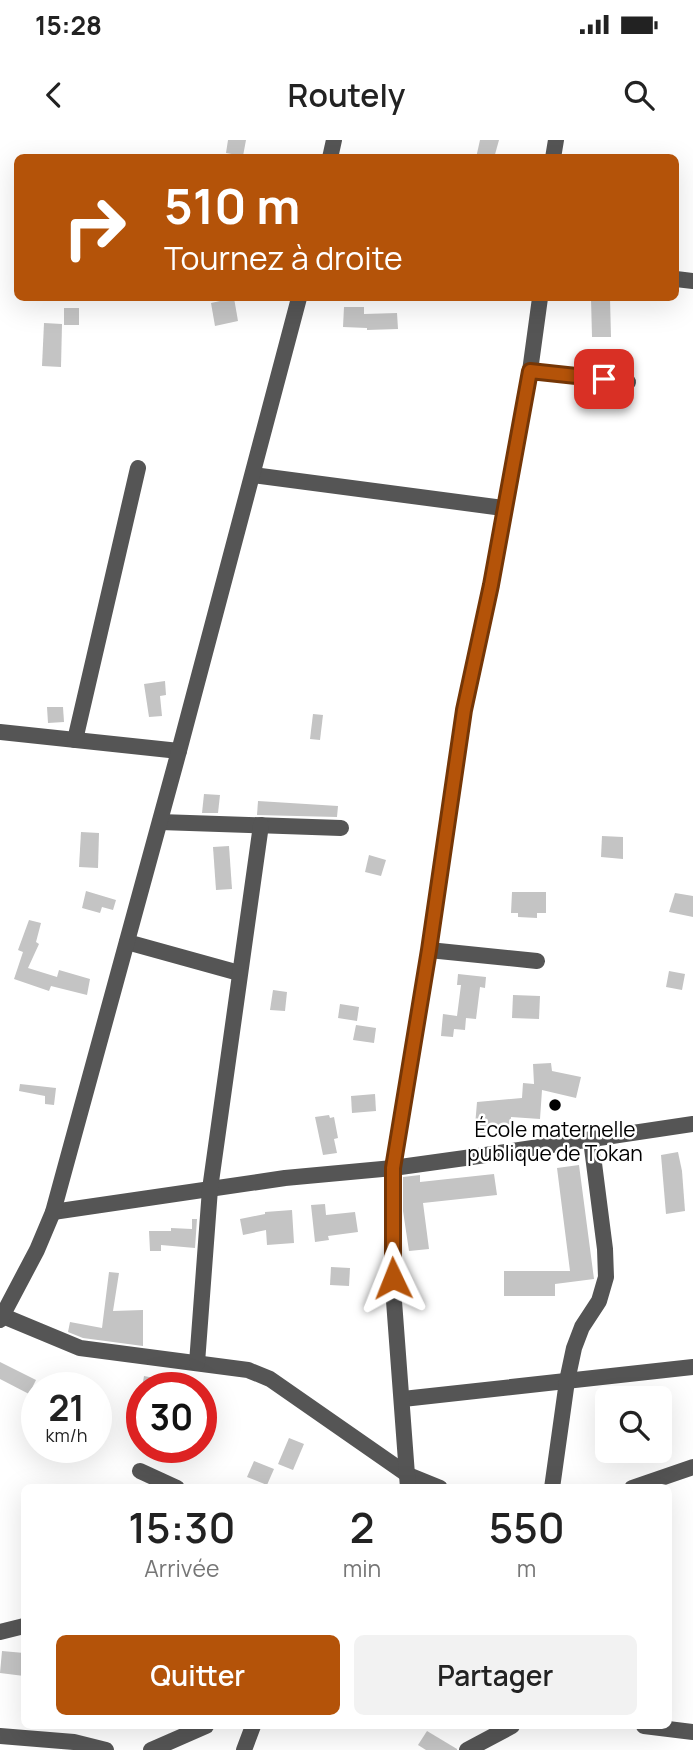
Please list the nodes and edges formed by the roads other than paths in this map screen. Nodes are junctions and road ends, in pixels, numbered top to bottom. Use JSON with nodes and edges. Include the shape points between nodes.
{"nodes":[{"id":1,"x":298,"y":301,"type":"edge"},
{"id":2,"x":540,"y":301,"type":"edge"},
{"id":3,"x":530,"y":371,"type":"junction"},
{"id":4,"x":628,"y":382,"type":"dead end"},
{"id":5,"x":138,"y":468,"type":"dead end"},
{"id":6,"x":253,"y":475,"type":"junction"},
{"id":7,"x":503,"y":508,"type":"junction"},
{"id":8,"x":0,"y":732,"type":"edge"},
{"id":9,"x":75,"y":740,"type":"junction"},
{"id":10,"x":179,"y":751,"type":"junction"},
{"id":11,"x":160,"y":822,"type":"junction"},
{"id":12,"x":261,"y":825,"type":"junction"},
{"id":13,"x":341,"y":828,"type":"dead end"},
{"id":14,"x":127,"y":942,"type":"junction"},
{"id":15,"x":429,"y":950,"type":"junction"},
{"id":16,"x":537,"y":961,"type":"dead end"},
{"id":17,"x":239,"y":973,"type":"junction"},
{"id":18,"x":693,"y":1124,"type":"edge"},
{"id":19,"x":591,"y":1140,"type":"junction"},
{"id":20,"x":393,"y":1168,"type":"junction"},
{"id":21,"x":209,"y":1189,"type":"junction"},
{"id":22,"x":53,"y":1212,"type":"junction"},
{"id":23,"x":1,"y":1318,"type":"edge"},
{"id":24,"x":197,"y":1363,"type":"junction"},
{"id":25,"x":693,"y":1367,"type":"edge"},
{"id":26,"x":567,"y":1381,"type":"junction"},
{"id":27,"x":403,"y":1399,"type":"junction"},
{"id":28,"x":693,"y":1467,"type":"edge"},
{"id":29,"x":140,"y":1471,"type":"dead end"},
{"id":30,"x":408,"y":1481,"type":"edge"},
{"id":31,"x":168,"y":1484,"type":"edge"},
{"id":32,"x":553,"y":1484,"type":"edge"},
{"id":33,"x":644,"y":1484,"type":"edge"},
{"id":34,"x":21,"y":1627,"type":"edge"},
{"id":35,"x":0,"y":1632,"type":"edge"},
{"id":36,"x":199,"y":1729,"type":"edge"},
{"id":37,"x":252,"y":1729,"type":"edge"},
{"id":38,"x":506,"y":1729,"type":"edge"},
{"id":39,"x":668,"y":1729,"type":"edge"},
{"id":40,"x":693,"y":1732,"type":"edge"},
{"id":41,"x":0,"y":1736,"type":"edge"},
{"id":42,"x":106,"y":1750,"type":"edge"},
{"id":43,"x":151,"y":1750,"type":"edge"},
{"id":44,"x":244,"y":1750,"type":"edge"},
{"id":45,"x":467,"y":1750,"type":"edge"}],
"edges":[{"from":1,"to":6,"type":"street"},
{"from":2,"to":3,"type":"street"},
{"from":3,"to":4,"type":"street"},
{"from":3,"to":7,"type":"street"},
{"from":5,"to":9,"type":"street"},
{"from":6,"to":7,"type":"street"},
{"from":6,"to":10,"type":"street"},
{"from":7,"to":15,"type":"street","via":[[464,710]]},
{"from":8,"to":9,"type":"street"},
{"from":9,"to":10,"type":"street"},
{"from":10,"to":11,"type":"street"},
{"from":11,"to":12,"type":"street"},
{"from":11,"to":14,"type":"street"},
{"from":12,"to":13,"type":"street"},
{"from":12,"to":17,"type":"street"},
{"from":14,"to":17,"type":"street"},
{"from":14,"to":22,"type":"street"},
{"from":15,"to":16,"type":"street"},
{"from":15,"to":20,"type":"street"},
{"from":17,"to":21,"type":"street"},
{"from":18,"to":19,"type":"street"},
{"from":19,"to":20,"type":"street"},
{"from":19,"to":26,"type":"street","via":[[606,1277],[574,1348]]},
{"from":20,"to":21,"type":"street"},
{"from":20,"to":27,"type":"street","via":[[394,1301]]},
{"from":21,"to":22,"type":"street"},
{"from":21,"to":24,"type":"street"},
{"from":22,"to":23,"type":"street"},
{"from":23,"to":24,"type":"street","via":[[80,1348]]},
{"from":24,"to":30,"type":"street","via":[[270,1378]]},
{"from":25,"to":26,"type":"street"},
{"from":26,"to":27,"type":"street"},
{"from":26,"to":32,"type":"street"},
{"from":27,"to":30,"type":"street"},
{"from":28,"to":33,"type":"street"},
{"from":29,"to":31,"type":"street"},
{"from":34,"to":35,"type":"street"},
{"from":36,"to":43,"type":"street"},
{"from":37,"to":44,"type":"street"},
{"from":38,"to":45,"type":"street"},
{"from":39,"to":40,"type":"street"},
{"from":41,"to":42,"type":"street","via":[[74,1742]]}]}
